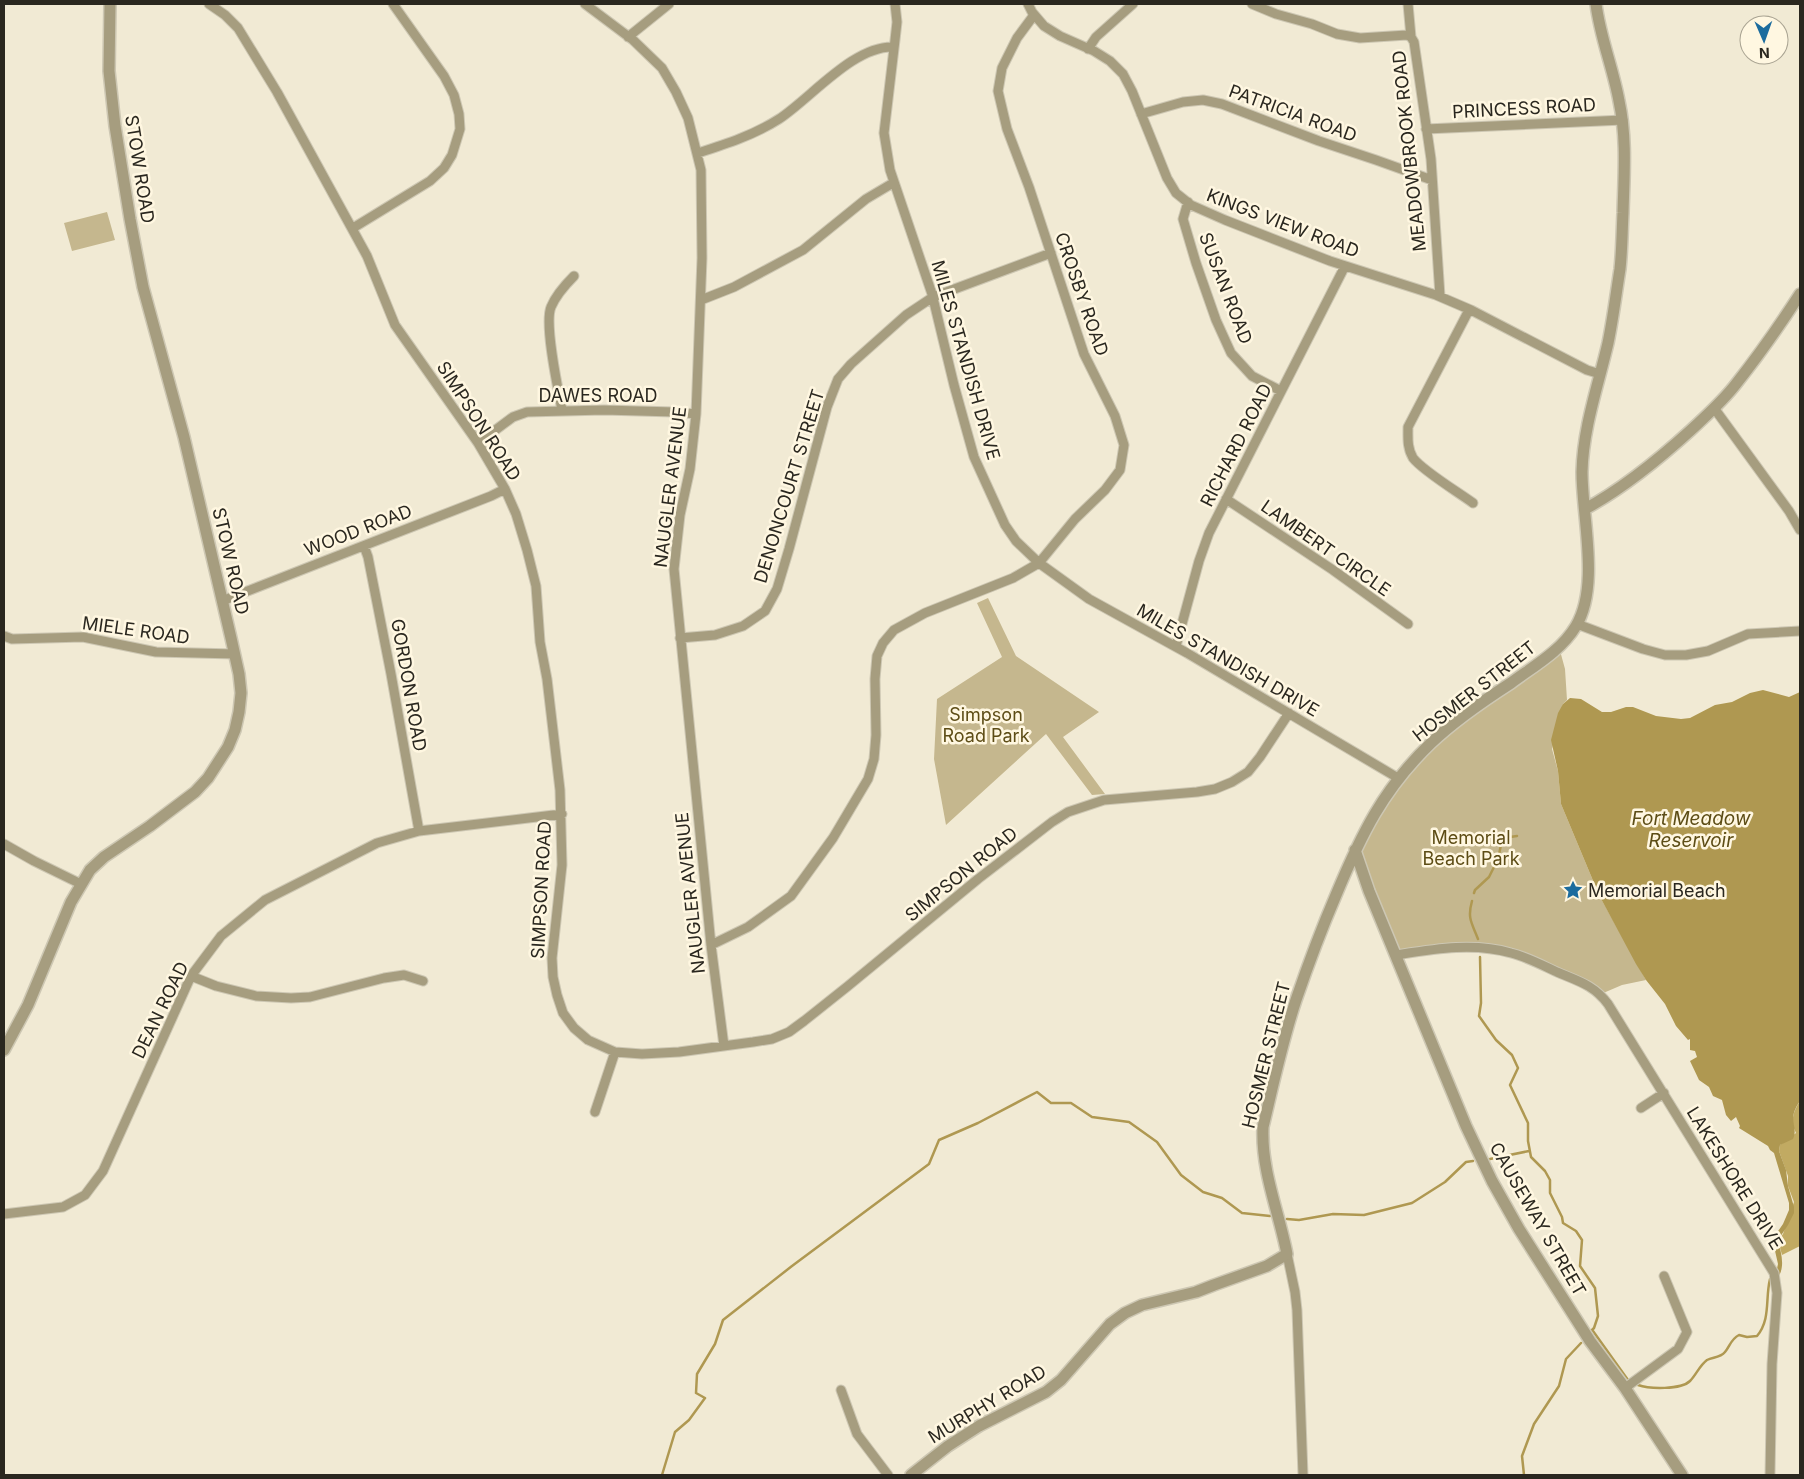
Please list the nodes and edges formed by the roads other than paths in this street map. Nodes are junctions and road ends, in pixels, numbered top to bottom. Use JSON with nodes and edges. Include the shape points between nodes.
{"nodes":[{"id":1,"x":110,"y":4,"type":"edge"},
{"id":2,"x":209,"y":4,"type":"edge"},
{"id":3,"x":393,"y":4,"type":"edge"},
{"id":4,"x":586,"y":4,"type":"edge"},
{"id":5,"x":669,"y":4,"type":"edge"},
{"id":6,"x":895,"y":4,"type":"edge"},
{"id":7,"x":1028,"y":4,"type":"edge"},
{"id":8,"x":1134,"y":4,"type":"edge"},
{"id":9,"x":1252,"y":4,"type":"edge"},
{"id":10,"x":1408,"y":4,"type":"edge"},
{"id":11,"x":1596,"y":4,"type":"edge"},
{"id":12,"x":1034,"y":14,"type":"junction"},
{"id":13,"x":628,"y":37,"type":"junction"},
{"id":14,"x":1411,"y":37,"type":"junction"},
{"id":15,"x":894,"y":47,"type":"junction"},
{"id":16,"x":1088,"y":49,"type":"junction"},
{"id":17,"x":1141,"y":114,"type":"junction"},
{"id":18,"x":1623,"y":120,"type":"junction"},
{"id":19,"x":1426,"y":129,"type":"junction"},
{"id":20,"x":698,"y":153,"type":"junction"},
{"id":21,"x":1432,"y":180,"type":"junction"},
{"id":22,"x":893,"y":183,"type":"junction"},
{"id":23,"x":1188,"y":202,"type":"junction"},
{"id":24,"x":353,"y":228,"type":"junction"},
{"id":25,"x":1051,"y":254,"type":"junction"},
{"id":26,"x":1345,"y":266,"type":"junction"},
{"id":27,"x":574,"y":276,"type":"dead end"},
{"id":28,"x":1440,"y":296,"type":"junction"},
{"id":29,"x":933,"y":297,"type":"junction"},
{"id":30,"x":700,"y":300,"type":"junction"},
{"id":31,"x":1799,"y":300,"type":"edge"},
{"id":32,"x":1470,"y":310,"type":"junction"},
{"id":33,"x":1600,"y":374,"type":"junction"},
{"id":34,"x":1281,"y":391,"type":"junction"},
{"id":35,"x":1714,"y":408,"type":"junction"},
{"id":36,"x":562,"y":410,"type":"junction"},
{"id":37,"x":696,"y":414,"type":"junction"},
{"id":38,"x":478,"y":442,"type":"junction"},
{"id":39,"x":505,"y":489,"type":"junction"},
{"id":40,"x":1226,"y":499,"type":"junction"},
{"id":41,"x":1473,"y":503,"type":"dead end"},
{"id":42,"x":1585,"y":509,"type":"junction"},
{"id":43,"x":1800,"y":530,"type":"edge"},
{"id":44,"x":364,"y":546,"type":"junction"},
{"id":45,"x":1039,"y":563,"type":"junction"},
{"id":46,"x":222,"y":601,"type":"junction"},
{"id":47,"x":1408,"y":624,"type":"dead end"},
{"id":48,"x":1577,"y":624,"type":"junction"},
{"id":49,"x":1800,"y":631,"type":"edge"},
{"id":50,"x":4,"y":636,"type":"edge"},
{"id":51,"x":680,"y":638,"type":"junction"},
{"id":52,"x":1176,"y":646,"type":"junction"},
{"id":53,"x":235,"y":654,"type":"junction"},
{"id":54,"x":1289,"y":712,"type":"junction"},
{"id":55,"x":1398,"y":778,"type":"junction"},
{"id":56,"x":562,"y":814,"type":"junction"},
{"id":57,"x":419,"y":831,"type":"junction"},
{"id":58,"x":4,"y":844,"type":"edge"},
{"id":59,"x":1355,"y":850,"type":"junction"},
{"id":60,"x":81,"y":884,"type":"junction"},
{"id":61,"x":711,"y":945,"type":"junction"},
{"id":62,"x":1396,"y":955,"type":"junction"},
{"id":63,"x":191,"y":976,"type":"junction"},
{"id":64,"x":423,"y":981,"type":"dead end"},
{"id":65,"x":724,"y":1046,"type":"junction"},
{"id":66,"x":4,"y":1050,"type":"edge"},
{"id":67,"x":614,"y":1052,"type":"junction"},
{"id":68,"x":1664,"y":1093,"type":"junction"},
{"id":69,"x":1641,"y":1108,"type":"dead end"},
{"id":70,"x":595,"y":1112,"type":"dead end"},
{"id":71,"x":4,"y":1214,"type":"edge"},
{"id":72,"x":1287,"y":1254,"type":"junction"},
{"id":73,"x":1664,"y":1276,"type":"dead end"},
{"id":74,"x":1625,"y":1388,"type":"junction"},
{"id":75,"x":841,"y":1390,"type":"dead end"},
{"id":76,"x":888,"y":1475,"type":"edge"},
{"id":77,"x":911,"y":1475,"type":"edge"},
{"id":78,"x":1303,"y":1475,"type":"edge"},
{"id":79,"x":1682,"y":1475,"type":"edge"},
{"id":80,"x":1770,"y":1475,"type":"edge"}],
"edges":[{"from":1,"to":46,"type":"street","name":"STOW ROAD","via":[[109,71],[130,220],[143,288],[184,437]]},
{"from":2,"to":24,"type":"street","name":"SIMPSON ROAD","via":[[238,28]]},
{"from":3,"to":24,"type":"street","via":[[454,95],[460,129],[452,156],[430,181]]},
{"from":4,"to":13,"type":"street","name":"NAUGLER AVENUE"},
{"from":5,"to":13,"type":"street"},
{"from":6,"to":15,"type":"street","name":"MILES STANDISH DRIVE"},
{"from":7,"to":12,"type":"street","name":"KINGS VIEW ROAD"},
{"from":8,"to":16,"type":"street","via":[[1096,37]]},
{"from":9,"to":14,"type":"street","via":[[1337,34],[1360,38]]},
{"from":10,"to":14,"type":"street","name":"MEADOWBROOK ROAD"},
{"from":11,"to":18,"type":"street","name":"HOSMER STREET"},
{"from":12,"to":16,"type":"street","name":"KINGS VIEW ROAD","via":[[1044,26]]},
{"from":12,"to":25,"type":"street","name":"CROSBY ROAD","via":[[1002,68],[998,92],[1007,130]]},
{"from":13,"to":20,"type":"street","name":"NAUGLER AVENUE","via":[[662,68],[688,118]]},
{"from":14,"to":19,"type":"street","name":"MEADOWBROOK ROAD","via":[[1421,80]]},
{"from":15,"to":20,"type":"street","via":[[876,49],[859,56],[780,118],[750,135]]},
{"from":15,"to":22,"type":"street","name":"MILES STANDISH DRIVE","via":[[884,133]]},
{"from":16,"to":17,"type":"street","name":"KINGS VIEW ROAD","via":[[1110,61],[1123,74]]},
{"from":17,"to":21,"type":"street","name":"PATRICIA ROAD","via":[[1183,102],[1203,100],[1222,104]]},
{"from":17,"to":23,"type":"street","name":"KINGS VIEW ROAD","via":[[1166,178],[1176,193]]},
{"from":18,"to":19,"type":"street","name":"PRINCESS ROAD"},
{"from":18,"to":33,"type":"street","name":"HOSMER STREET","via":[[1625,168],[1620,261]]},
{"from":19,"to":21,"type":"street","name":"MEADOWBROOK ROAD"},
{"from":20,"to":30,"type":"street","name":"NAUGLER AVENUE","via":[[702,207]]},
{"from":21,"to":28,"type":"street","name":"MEADOWBROOK ROAD"},
{"from":22,"to":29,"type":"street","name":"MILES STANDISH DRIVE"},
{"from":22,"to":30,"type":"street","via":[[866,199],[803,250],[734,287]]},
{"from":23,"to":26,"type":"street","name":"KINGS VIEW ROAD"},
{"from":23,"to":34,"type":"street","name":"SUSAN ROAD","via":[[1183,219],[1231,353],[1252,376]]},
{"from":24,"to":38,"type":"street","name":"SIMPSON ROAD","via":[[368,256],[395,326]]},
{"from":25,"to":29,"type":"street","name":"DENONCOURT STREET"},
{"from":25,"to":45,"type":"street","name":"CROSBY ROAD","via":[[1085,356],[1115,416],[1124,446],[1120,470]]},
{"from":26,"to":28,"type":"street","name":"KINGS VIEW ROAD"},
{"from":26,"to":34,"type":"street","name":"RICHARD ROAD"},
{"from":27,"to":36,"type":"street","via":[[550,308],[550,332]]},
{"from":28,"to":32,"type":"street","name":"KINGS VIEW ROAD"},
{"from":29,"to":45,"type":"street","name":"MILES STANDISH DRIVE","via":[[974,457],[1005,525]]},
{"from":29,"to":51,"type":"street","name":"DENONCOURT STREET","via":[[906,315],[851,364],[838,380],[827,407],[777,589],[765,611],[743,626],[715,635]]},
{"from":30,"to":37,"type":"street","name":"NAUGLER AVENUE"},
{"from":31,"to":35,"type":"street"},
{"from":32,"to":33,"type":"street","name":"KINGS VIEW ROAD"},
{"from":32,"to":41,"type":"street","via":[[1408,427],[1408,445],[1414,458]]},
{"from":33,"to":42,"type":"street","name":"HOSMER STREET","via":[[1584,454]]},
{"from":34,"to":40,"type":"street","name":"RICHARD ROAD"},
{"from":35,"to":42,"type":"street","via":[[1640,474]]},
{"from":35,"to":43,"type":"street"},
{"from":36,"to":37,"type":"street","name":"DAWES ROAD"},
{"from":36,"to":38,"type":"street","name":"DAWES ROAD","via":[[527,412],[513,417]]},
{"from":37,"to":51,"type":"street","name":"NAUGLER AVENUE","via":[[675,554]]},
{"from":38,"to":39,"type":"street","name":"SIMPSON ROAD"},
{"from":39,"to":44,"type":"street","name":"WOOD ROAD"},
{"from":39,"to":56,"type":"street","name":"SIMPSON ROAD","via":[[522,532],[536,586]]},
{"from":40,"to":47,"type":"street","name":"LAMBERT CIRCLE"},
{"from":40,"to":52,"type":"street","name":"RICHARD ROAD","via":[[1199,561]]},
{"from":42,"to":48,"type":"street","name":"HOSMER STREET","via":[[1588,586],[1585,606]]},
{"from":44,"to":46,"type":"street","name":"WOOD ROAD"},
{"from":44,"to":57,"type":"street","name":"GORDON ROAD"},
{"from":45,"to":52,"type":"street","name":"MILES STANDISH DRIVE","via":[[1089,599]]},
{"from":45,"to":61,"type":"street","via":[[1013,578],[925,613],[894,630],[877,656],[876,735],[868,779],[833,838],[791,896],[748,927]]},
{"from":46,"to":53,"type":"street","name":"STOW ROAD"},
{"from":48,"to":49,"type":"street","via":[[1665,655],[1708,651],[1748,634]]},
{"from":48,"to":55,"type":"street","name":"HOSMER STREET","via":[[1559,647],[1442,733]]},
{"from":50,"to":53,"type":"street","name":"MIELE ROAD","via":[[12,639],[82,637],[156,652]]},
{"from":51,"to":61,"type":"street","name":"NAUGLER AVENUE"},
{"from":52,"to":54,"type":"street","name":"MILES STANDISH DRIVE"},
{"from":53,"to":60,"type":"street","name":"STOW ROAD","via":[[241,693],[239,712],[235,730],[219,764],[195,792],[104,857]]},
{"from":54,"to":55,"type":"street","name":"MILES STANDISH DRIVE"},
{"from":54,"to":65,"type":"street","name":"SIMPSON ROAD","via":[[1248,772],[1232,782],[1197,792],[1104,800],[1068,812],[993,867],[789,1032]]},
{"from":55,"to":59,"type":"street","name":"HOSMER STREET","via":[[1378,806]]},
{"from":56,"to":57,"type":"street","name":"DEAN ROAD"},
{"from":56,"to":67,"type":"street","name":"SIMPSON ROAD","via":[[562,865],[552,958],[553,977],[563,1013],[574,1028],[588,1040]]},
{"from":57,"to":63,"type":"street","name":"DEAN ROAD","via":[[377,843],[265,900],[221,936]]},
{"from":58,"to":60,"type":"street"},
{"from":59,"to":62,"type":"street","name":"CAUSEWAY STREET"},
{"from":59,"to":72,"type":"street","name":"HOSMER STREET","via":[[1295,1002],[1262,1127],[1265,1164]]},
{"from":60,"to":66,"type":"street","name":"STOW ROAD","via":[[28,1005]]},
{"from":61,"to":65,"type":"street","name":"NAUGLER AVENUE"},
{"from":62,"to":68,"type":"street","name":"LAKESHORE DRIVE","via":[[1460,947],[1500,950],[1590,986],[1601,994]]},
{"from":62,"to":74,"type":"street","name":"CAUSEWAY STREET","via":[[1462,1117],[1492,1181],[1590,1341]]},
{"from":63,"to":64,"type":"street","via":[[256,996],[292,998],[310,997],[404,975]]},
{"from":63,"to":71,"type":"street","name":"DEAN ROAD","via":[[103,1171],[85,1196],[63,1207]]},
{"from":65,"to":67,"type":"street","name":"SIMPSON ROAD","via":[[660,1054]]},
{"from":67,"to":70,"type":"street"},
{"from":68,"to":69,"type":"street"},
{"from":68,"to":80,"type":"street","name":"LAKESHORE DRIVE","via":[[1774,1273],[1777,1293],[1771,1374]]},
{"from":72,"to":77,"type":"street","name":"MURPHY ROAD","via":[[1267,1266],[1196,1292],[1142,1305],[1125,1313],[1110,1324],[1061,1380],[1046,1392],[979,1426]]},
{"from":72,"to":78,"type":"street","name":"HOSMER STREET","via":[[1297,1310]]},
{"from":73,"to":74,"type":"street","via":[[1687,1332],[1678,1349]]},
{"from":74,"to":79,"type":"street","name":"CAUSEWAY STREET"},
{"from":75,"to":76,"type":"street","via":[[857,1434]]}]}
